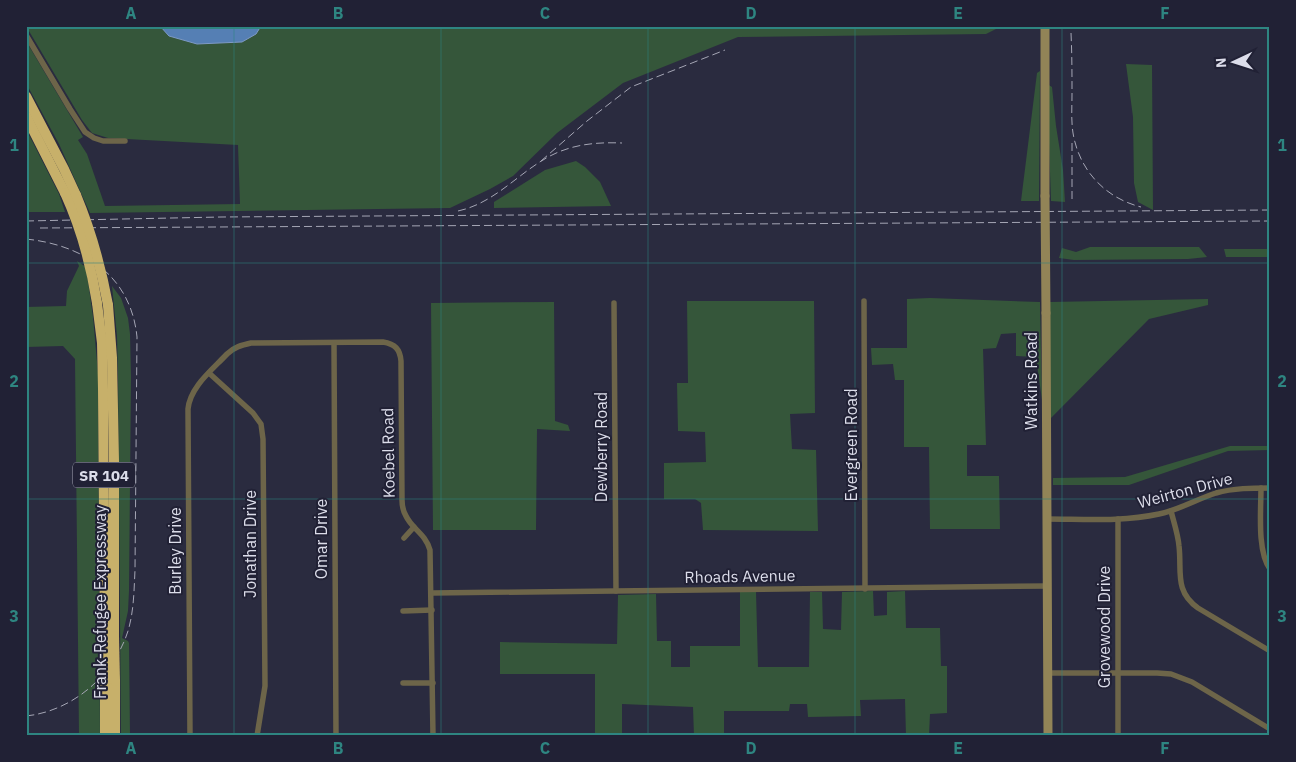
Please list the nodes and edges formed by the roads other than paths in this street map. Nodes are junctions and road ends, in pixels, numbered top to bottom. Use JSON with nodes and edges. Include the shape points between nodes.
{"nodes":[{"id":1,"x":1045,"y":26,"type":"edge"},
{"id":2,"x":26,"y":35,"type":"edge"},
{"id":3,"x":26,"y":96,"type":"edge"},
{"id":4,"x":26,"y":116,"type":"edge"},
{"id":5,"x":125,"y":141,"type":"dead end"},
{"id":6,"x":864,"y":301,"type":"dead end"},
{"id":7,"x":614,"y":303,"type":"dead end"},
{"id":8,"x":102,"y":304,"type":"junction"},
{"id":9,"x":334,"y":343,"type":"junction"},
{"id":10,"x":397,"y":348,"type":"joint"},
{"id":11,"x":209,"y":373,"type":"junction"},
{"id":12,"x":1261,"y":488,"type":"junction"},
{"id":13,"x":1270,"y":488,"type":"edge"},
{"id":14,"x":1171,"y":511,"type":"junction"},
{"id":15,"x":1047,"y":519,"type":"junction"},
{"id":16,"x":1118,"y":519,"type":"junction"},
{"id":17,"x":414,"y":527,"type":"junction"},
{"id":18,"x":404,"y":538,"type":"dead end"},
{"id":19,"x":1270,"y":569,"type":"edge"},
{"id":20,"x":1048,"y":586,"type":"junction"},
{"id":21,"x":865,"y":589,"type":"junction"},
{"id":22,"x":616,"y":591,"type":"junction"},
{"id":23,"x":432,"y":593,"type":"junction"},
{"id":24,"x":432,"y":610,"type":"junction"},
{"id":25,"x":403,"y":611,"type":"dead end"},
{"id":26,"x":1270,"y":651,"type":"edge"},
{"id":27,"x":1048,"y":673,"type":"junction"},
{"id":28,"x":1118,"y":673,"type":"junction"},
{"id":29,"x":403,"y":683,"type":"dead end"},
{"id":30,"x":433,"y":683,"type":"junction"},
{"id":31,"x":1270,"y":729,"type":"edge"},
{"id":32,"x":105,"y":736,"type":"edge"},
{"id":33,"x":115,"y":736,"type":"edge"},
{"id":34,"x":190,"y":736,"type":"edge"},
{"id":35,"x":257,"y":736,"type":"edge"},
{"id":36,"x":336,"y":736,"type":"edge"},
{"id":37,"x":433,"y":736,"type":"edge"},
{"id":38,"x":1048,"y":736,"type":"edge"},
{"id":39,"x":1118,"y":736,"type":"edge"}],
"edges":[{"from":1,"to":15,"type":"street","name":"Watkins Road","bridge":true},
{"from":2,"to":5,"type":"street","via":[[85,132],[103,141]]},
{"from":3,"to":8,"type":"highway","name":"Frank-Refugee Expressway","number":"SR 104","bridge":true,"via":[[64,169],[93,241],[102,277]]},
{"from":4,"to":8,"type":"highway","name":"Frank-Refugee Expressway","number":"SR 104","bridge":true,"via":[[78,225]]},
{"from":6,"to":21,"type":"street","name":"Evergreen Road"},
{"from":7,"to":22,"type":"street","name":"Dewberry Road"},
{"from":8,"to":32,"type":"highway","name":"Frank-Refugee Expressway","number":"SR 104","bridge":true},
{"from":8,"to":33,"type":"highway","name":"Frank-Refugee Expressway","number":"SR 104","bridge":true,"via":[[112,358]]},
{"from":9,"to":10,"type":"street","name":"Burley Drive","via":[[383,342]]},
{"from":9,"to":11,"type":"street","name":"Burley Drive","via":[[244,344],[231,350]]},
{"from":9,"to":36,"type":"street","name":"Omar Drive"},
{"from":10,"to":17,"type":"street","name":"Koebel Road","via":[[401,361],[402,500],[406,516]]},
{"from":11,"to":34,"type":"street","name":"Burley Drive","via":[[190,397],[188,409]]},
{"from":11,"to":35,"type":"street","name":"Jonathan Drive","via":[[261,424],[263,439],[264,686]]},
{"from":12,"to":13,"type":"street","name":"Weirton Drive"},
{"from":12,"to":14,"type":"street","name":"Weirton Drive","via":[[1216,493]]},
{"from":12,"to":19,"type":"street","via":[[1262,548]]},
{"from":14,"to":16,"type":"street","name":"Weirton Drive"},
{"from":14,"to":26,"type":"street","via":[[1180,548],[1181,586],[1189,601]]},
{"from":15,"to":16,"type":"street","name":"Weirton Drive"},
{"from":15,"to":20,"type":"street","name":"Watkins Road"},
{"from":16,"to":28,"type":"street","name":"Grovewood Drive"},
{"from":17,"to":18,"type":"street"},
{"from":17,"to":23,"type":"street","name":"Koebel Road","via":[[427,541],[430,550]]},
{"from":20,"to":21,"type":"street","name":"Rhoads Avenue"},
{"from":20,"to":27,"type":"street","name":"Watkins Road"},
{"from":21,"to":22,"type":"street","name":"Rhoads Avenue"},
{"from":22,"to":23,"type":"street","name":"Rhoads Avenue"},
{"from":23,"to":24,"type":"street","name":"Koebel Road"},
{"from":24,"to":25,"type":"street"},
{"from":24,"to":30,"type":"street","name":"Koebel Road"},
{"from":27,"to":28,"type":"street"},
{"from":27,"to":38,"type":"street","name":"Watkins Road"},
{"from":28,"to":31,"type":"street","via":[[1170,674],[1182,678]]},
{"from":28,"to":39,"type":"street","name":"Grovewood Drive"},
{"from":29,"to":30,"type":"street"},
{"from":30,"to":37,"type":"street","name":"Koebel Road"}]}
